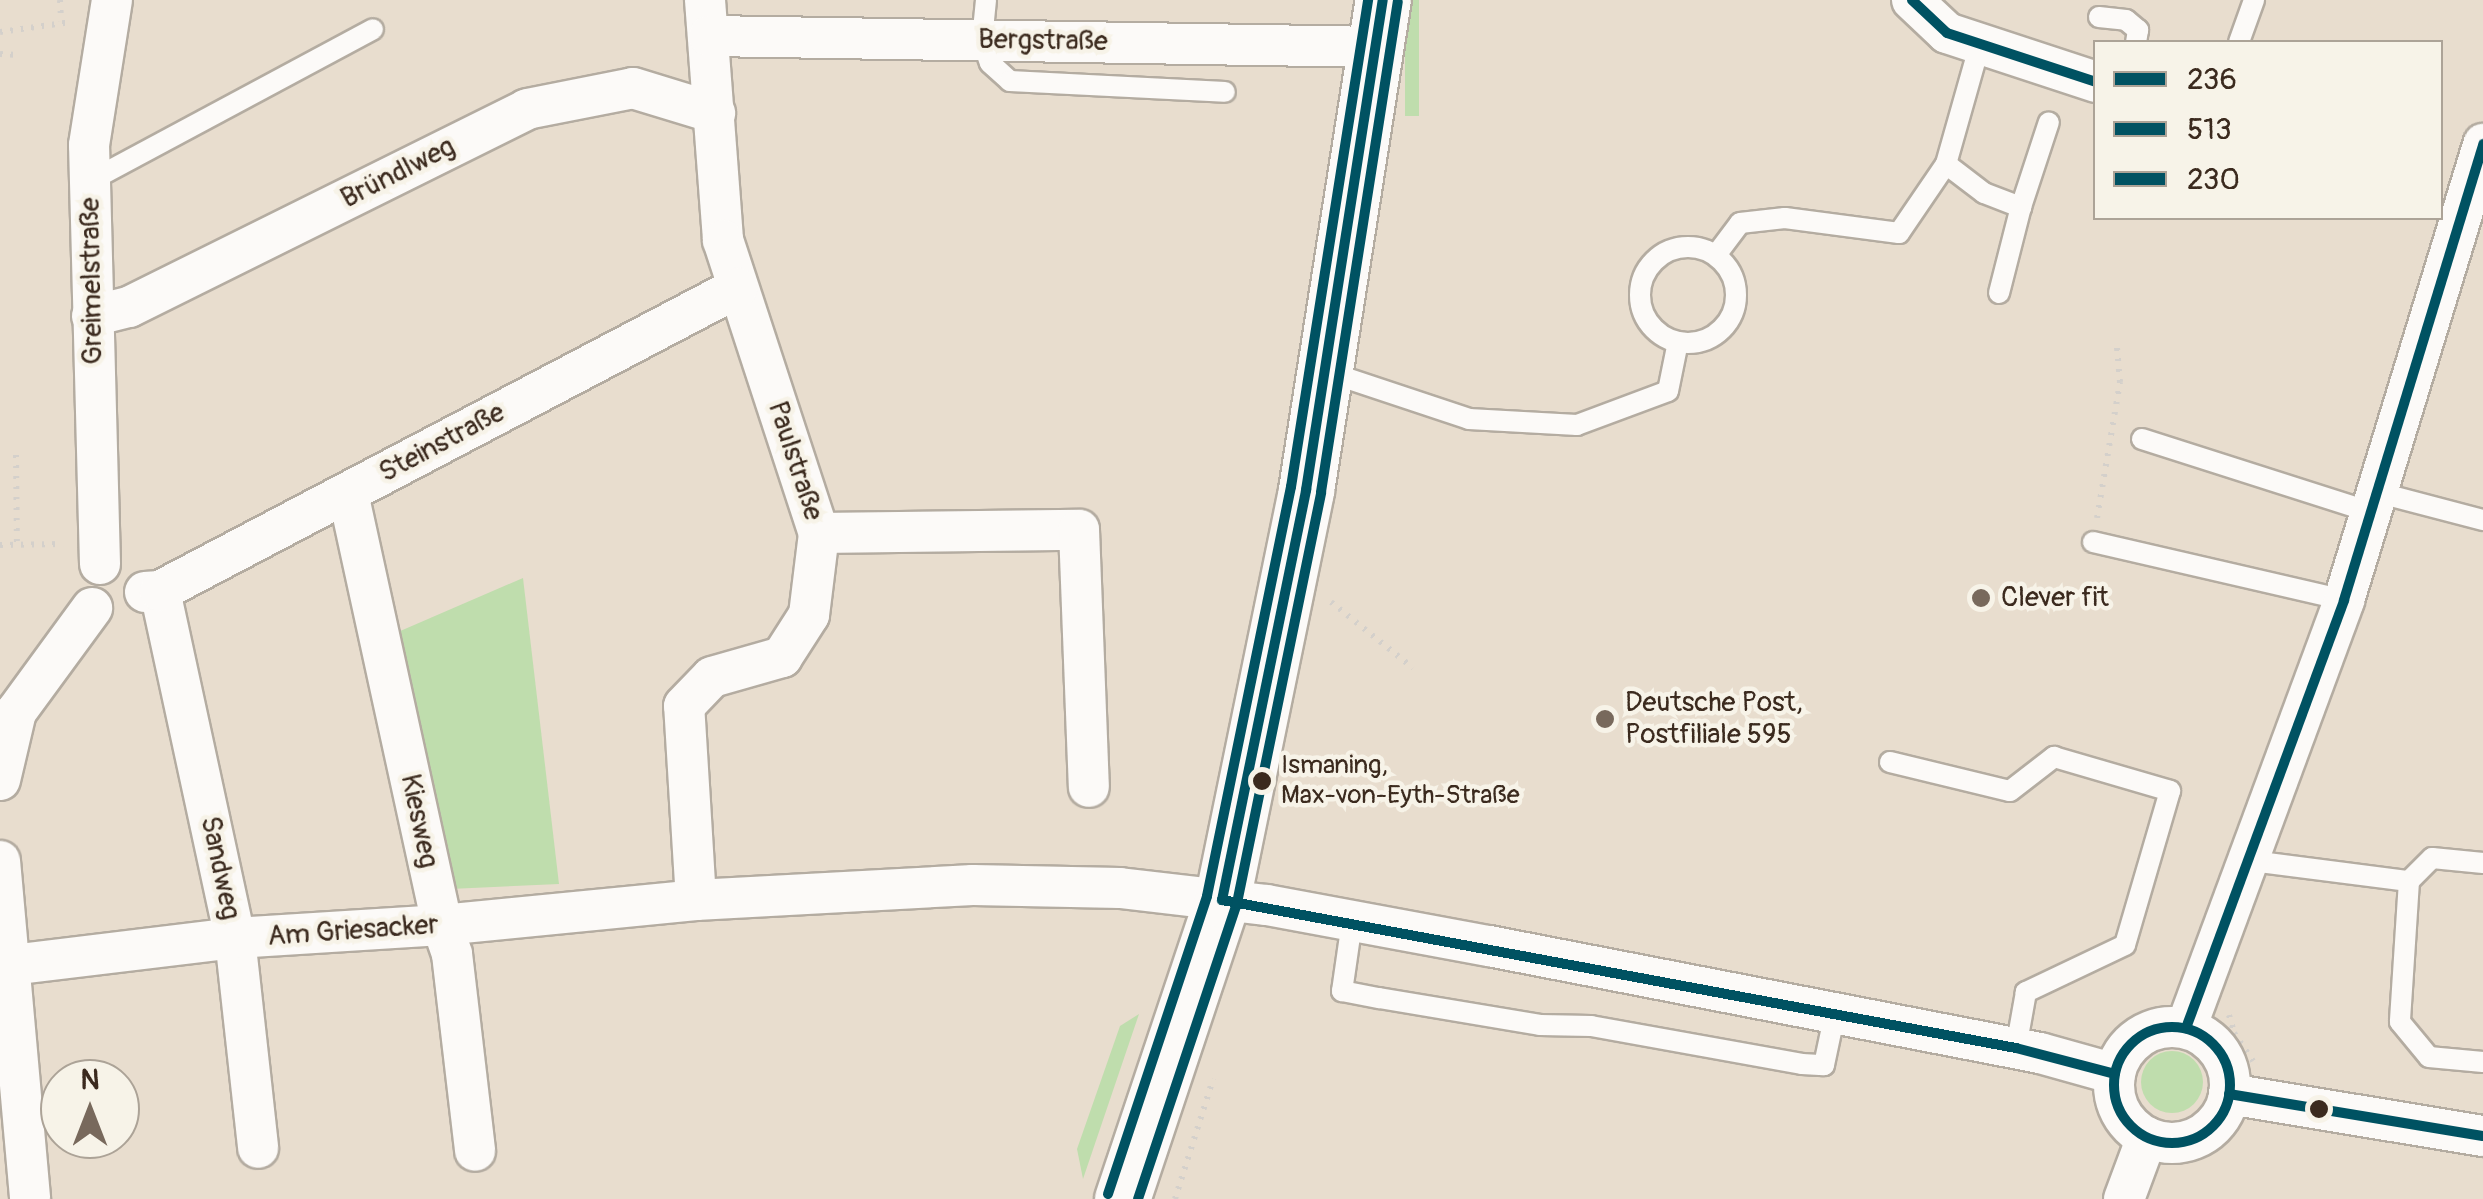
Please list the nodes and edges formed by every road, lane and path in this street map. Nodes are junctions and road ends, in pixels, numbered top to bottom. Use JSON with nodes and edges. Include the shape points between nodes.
{"nodes":[{"id":1,"x":60,"y":0,"type":"edge"},
{"id":2,"x":986,"y":0,"type":"edge"},
{"id":3,"x":1912,"y":0,"type":"edge"},
{"id":4,"x":2254,"y":0,"type":"edge"},
{"id":5,"x":110,"y":11,"type":"edge"},
{"id":6,"x":2099,"y":17,"type":"dead end"},
{"id":7,"x":707,"y":18,"type":"edge"},
{"id":8,"x":61,"y":21,"type":"junction"},
{"id":9,"x":1380,"y":24,"type":"edge"},
{"id":10,"x":372,"y":29,"type":"dead end"},
{"id":11,"x":0,"y":32,"type":"edge"},
{"id":12,"x":982,"y":40,"type":"junction"},
{"id":13,"x":2136,"y":40,"type":"edge"},
{"id":14,"x":2241,"y":40,"type":"edge"},
{"id":15,"x":1980,"y":44,"type":"junction"},
{"id":16,"x":0,"y":54,"type":"edge"},
{"id":17,"x":19,"y":55,"type":"dead end"},
{"id":18,"x":2093,"y":81,"type":"edge"},
{"id":19,"x":1225,"y":92,"type":"dead end"},
{"id":20,"x":715,"y":113,"type":"junction"},
{"id":21,"x":2049,"y":122,"type":"dead end"},
{"id":22,"x":2483,"y":144,"type":"edge"},
{"id":23,"x":1946,"y":164,"type":"junction"},
{"id":24,"x":90,"y":181,"type":"junction"},
{"id":25,"x":2462,"y":200,"type":"edge"},
{"id":26,"x":2020,"y":207,"type":"junction"},
{"id":27,"x":1716,"y":255,"type":"junction"},
{"id":28,"x":737,"y":288,"type":"junction"},
{"id":29,"x":1999,"y":293,"type":"dead end"},
{"id":30,"x":92,"y":316,"type":"junction"},
{"id":31,"x":1678,"y":342,"type":"junction"},
{"id":32,"x":2118,"y":346,"type":"dead end"},
{"id":33,"x":1326,"y":372,"type":"junction"},
{"id":34,"x":2142,"y":439,"type":"dead end"},
{"id":35,"x":16,"y":455,"type":"dead end"},
{"id":36,"x":348,"y":493,"type":"junction"},
{"id":37,"x":2373,"y":502,"type":"junction"},
{"id":38,"x":2483,"y":520,"type":"edge"},
{"id":39,"x":819,"y":533,"type":"junction"},
{"id":40,"x":2093,"y":542,"type":"joint"},
{"id":41,"x":0,"y":544,"type":"edge"},
{"id":42,"x":17,"y":545,"type":"junction"},
{"id":43,"x":100,"y":554,"type":"junction"},
{"id":44,"x":152,"y":592,"type":"junction"},
{"id":45,"x":2344,"y":600,"type":"junction"},
{"id":46,"x":1331,"y":602,"type":"dead end"},
{"id":47,"x":92,"y":608,"type":"junction"},
{"id":48,"x":1413,"y":668,"type":"dead end"},
{"id":49,"x":8,"y":713,"type":"edge"},
{"id":50,"x":1890,"y":762,"type":"dead end"},
{"id":51,"x":0,"y":780,"type":"edge"},
{"id":52,"x":1089,"y":787,"type":"dead end"},
{"id":53,"x":2244,"y":860,"type":"junction"},
{"id":54,"x":0,"y":862,"type":"edge"},
{"id":55,"x":2483,"y":863,"type":"edge"},
{"id":56,"x":2409,"y":882,"type":"junction"},
{"id":57,"x":696,"y":900,"type":"junction"},
{"id":58,"x":1222,"y":900,"type":"junction"},
{"id":59,"x":1352,"y":922,"type":"junction"},
{"id":60,"x":442,"y":925,"type":"junction"},
{"id":61,"x":235,"y":938,"type":"junction"},
{"id":62,"x":11,"y":965,"type":"junction"},
{"id":63,"x":2226,"y":1004,"type":"dead end"},
{"id":64,"x":1835,"y":1013,"type":"junction"},
{"id":65,"x":2186,"y":1028,"type":"junction"},
{"id":66,"x":2016,"y":1048,"type":"junction"},
{"id":67,"x":2483,"y":1062,"type":"edge"},
{"id":68,"x":2270,"y":1070,"type":"dead end"},
{"id":69,"x":1214,"y":1074,"type":"dead end"},
{"id":70,"x":2115,"y":1074,"type":"junction"},
{"id":71,"x":2229,"y":1094,"type":"junction"},
{"id":72,"x":2483,"y":1136,"type":"edge"},
{"id":73,"x":2148,"y":1138,"type":"junction"},
{"id":74,"x":258,"y":1148,"type":"dead end"},
{"id":75,"x":475,"y":1151,"type":"dead end"},
{"id":76,"x":30,"y":1199,"type":"edge"},
{"id":77,"x":1122,"y":1199,"type":"edge"},
{"id":78,"x":1175,"y":1199,"type":"edge"},
{"id":79,"x":2124,"y":1199,"type":"edge"}],
"edges":[{"from":1,"to":8,"type":"path"},
{"from":2,"to":12,"type":"lane"},
{"from":3,"to":15,"type":"street","via":[[1947,33]]},
{"from":4,"to":14,"type":"lane"},
{"from":5,"to":8,"type":"path"},
{"from":5,"to":24,"type":"street","name":"Greimelstraße","via":[[89,145]]},
{"from":6,"to":13,"type":"lane","via":[[2126,20],[2138,30]]},
{"from":7,"to":12,"type":"street","name":"Bergstraße"},
{"from":7,"to":20,"type":"street","name":"Paulstraße"},
{"from":8,"to":11,"type":"path"},
{"from":9,"to":12,"type":"street","name":"Bergstraße"},
{"from":9,"to":33,"type":"main road"},
{"from":10,"to":24,"type":"lane"},
{"from":12,"to":19,"type":"lane","via":[[990,63],[1010,81]]},
{"from":15,"to":18,"type":"street"},
{"from":15,"to":23,"type":"lane"},
{"from":16,"to":17,"type":"path"},
{"from":20,"to":28,"type":"street","name":"Paulstraße","via":[[723,240]]},
{"from":20,"to":30,"type":"street","name":"Bründlweg","via":[[634,88],[527,108],[130,307]]},
{"from":21,"to":26,"type":"lane"},
{"from":22,"to":25,"type":"street"},
{"from":23,"to":26,"type":"lane","via":[[1984,193]]},
{"from":23,"to":27,"type":"lane","via":[[1899,233],[1770,220],[1740,224]]},
{"from":24,"to":30,"type":"street","name":"Greimelstraße"},
{"from":25,"to":37,"type":"street"},
{"from":26,"to":29,"type":"lane"},
{"from":27,"to":31,"type":"lane","via":[[1736,282],[1733,314],[1710,338]]},
{"from":27,"to":31,"type":"lane","via":[[1687,246],[1647,268],[1640,298],[1644,314]]},
{"from":28,"to":36,"type":"street","name":"Steinstraße"},
{"from":28,"to":39,"type":"street","name":"Paulstraße"},
{"from":30,"to":43,"type":"street","name":"Greimelstraße"},
{"from":31,"to":33,"type":"lane","via":[[1668,391],[1577,425],[1470,419]]},
{"from":32,"to":40,"type":"path","via":[[2120,382]]},
{"from":33,"to":58,"type":"main road"},
{"from":34,"to":37,"type":"lane","via":[[2310,496]]},
{"from":35,"to":42,"type":"path"},
{"from":36,"to":44,"type":"street","name":"Steinstraße"},
{"from":36,"to":60,"type":"street","name":"Kiesweg"},
{"from":37,"to":38,"type":"lane"},
{"from":37,"to":45,"type":"street"},
{"from":39,"to":52,"type":"street","name":"Paulstraße","via":[[1079,530]]},
{"from":39,"to":57,"type":"street","via":[[809,614],[782,657],[712,677],[684,706]]},
{"from":40,"to":45,"type":"lane"},
{"from":41,"to":42,"type":"path"},
{"from":42,"to":43,"type":"path"},
{"from":43,"to":44,"type":"street","via":[[134,566]]},
{"from":43,"to":47,"type":"street","via":[[86,592]]},
{"from":44,"to":47,"type":"street","via":[[127,616]]},
{"from":44,"to":61,"type":"street","name":"Sandweg"},
{"from":45,"to":53,"type":"street"},
{"from":46,"to":48,"type":"path"},
{"from":47,"to":49,"type":"street"},
{"from":49,"to":51,"type":"street"},
{"from":50,"to":66,"type":"lane","via":[[2010,791],[2054,757],[2170,791],[2125,945],[2026,992]]},
{"from":53,"to":56,"type":"lane"},
{"from":53,"to":65,"type":"street"},
{"from":54,"to":62,"type":"street"},
{"from":55,"to":56,"type":"lane","via":[[2432,858]]},
{"from":56,"to":67,"type":"lane","via":[[2400,1022],[2429,1057]]},
{"from":57,"to":58,"type":"street","name":"Am Griesacker","via":[[974,885],[1120,888]]},
{"from":57,"to":60,"type":"street","name":"Am Griesacker"},
{"from":58,"to":59,"type":"street","name":"Am Griesacker"},
{"from":58,"to":77,"type":"main road"},
{"from":59,"to":64,"type":"street","name":"Am Griesacker"},
{"from":59,"to":64,"type":"lane","via":[[1342,991],[1802,1064],[1824,1064]]},
{"from":60,"to":61,"type":"street","name":"Am Griesacker"},
{"from":60,"to":75,"type":"street","name":"Kiesweg","via":[[452,954]]},
{"from":61,"to":62,"type":"street","name":"Am Griesacker"},
{"from":61,"to":74,"type":"street","name":"Sandweg"},
{"from":62,"to":76,"type":"street"},
{"from":63,"to":68,"type":"path","via":[[2234,1033],[2254,1062]]},
{"from":64,"to":66,"type":"street","name":"Am Griesacker"},
{"from":65,"to":70,"type":"street","via":[[2148,1032],[2121,1056]]},
{"from":65,"to":71,"type":"street","via":[[2202,1034],[2225,1060]]},
{"from":66,"to":70,"type":"street","name":"Am Griesacker"},
{"from":69,"to":78,"type":"path"},
{"from":70,"to":73,"type":"street","via":[[2117,1104]]},
{"from":71,"to":72,"type":"street"},
{"from":71,"to":73,"type":"street","via":[[2224,1111],[2199,1136]]},
{"from":73,"to":79,"type":"street"}]}
